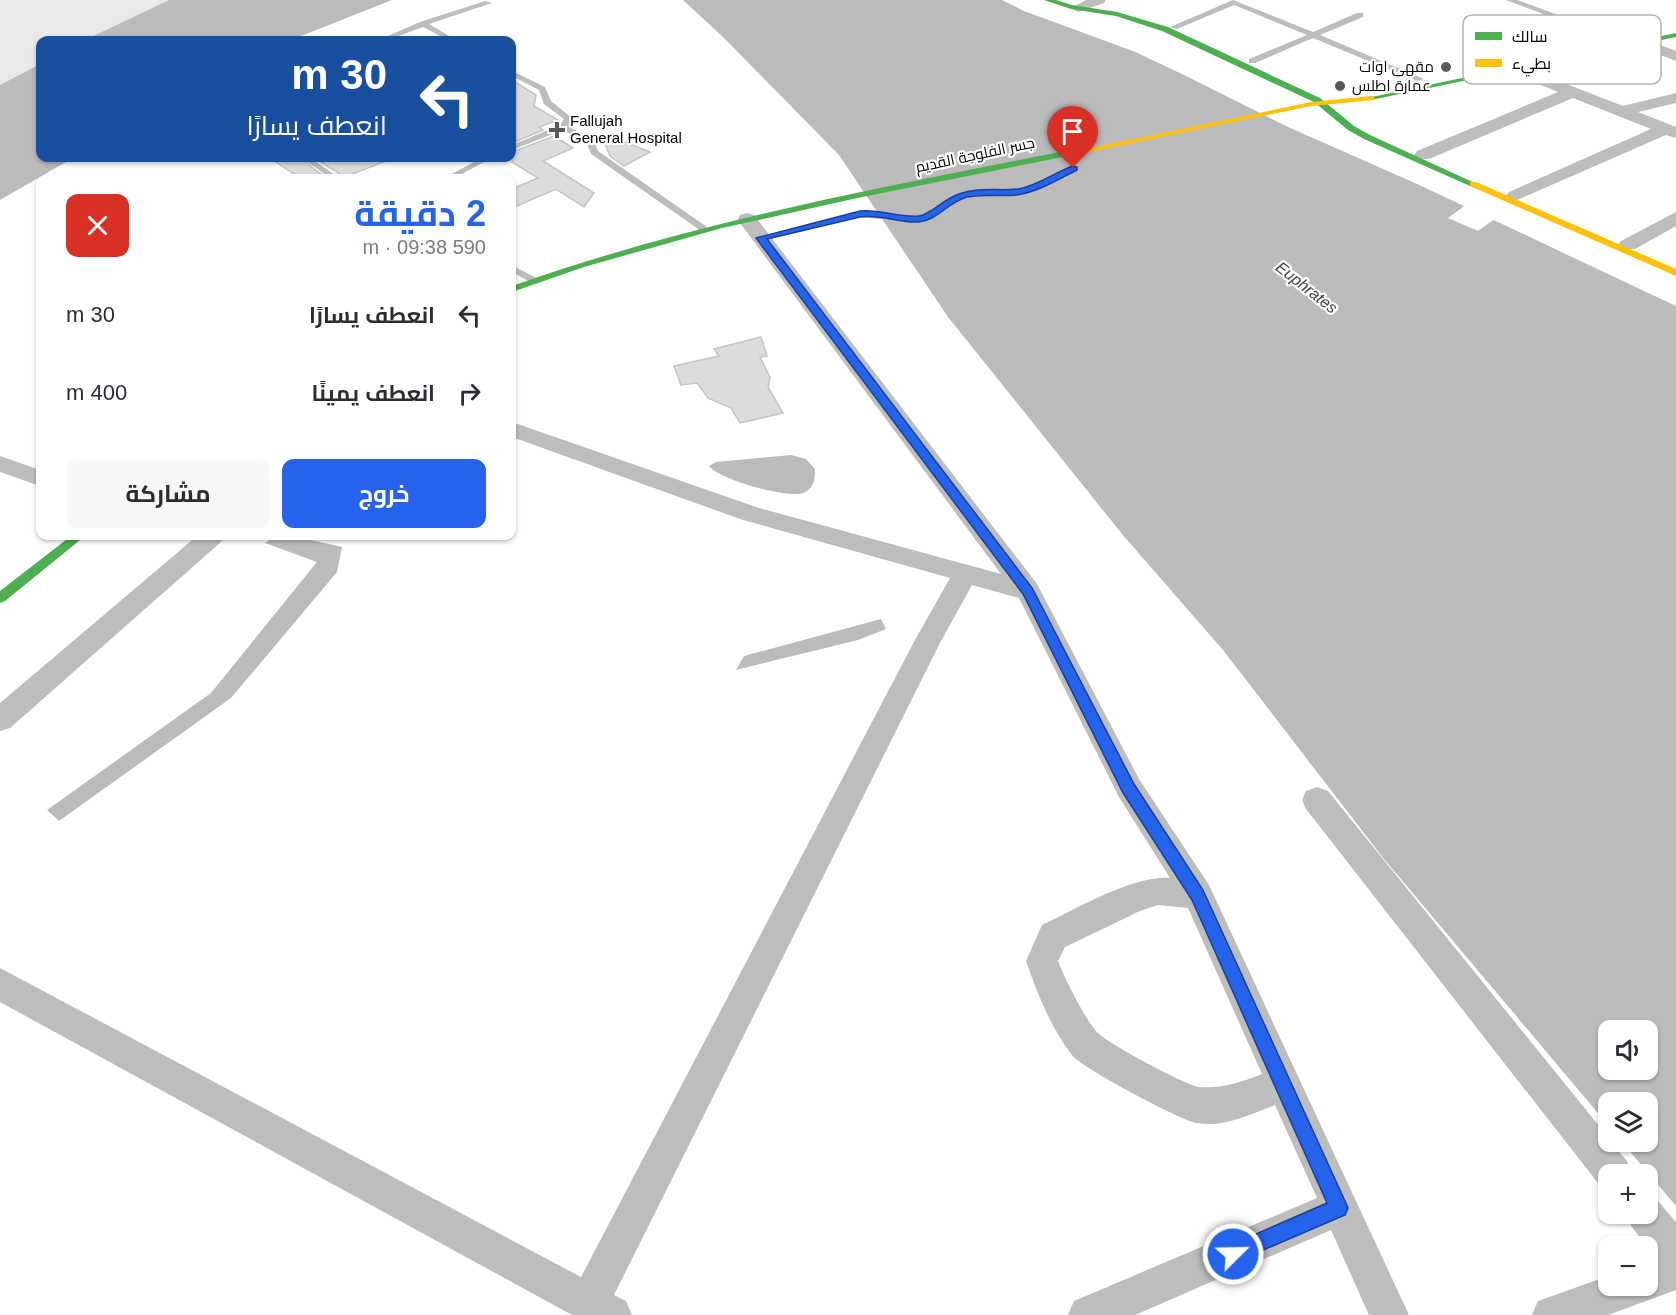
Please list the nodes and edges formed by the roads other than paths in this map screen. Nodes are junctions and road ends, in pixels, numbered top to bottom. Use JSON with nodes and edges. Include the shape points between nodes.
{"nodes":[{"id":1,"x":1048,"y":0,"type":"edge"},
{"id":2,"x":1062,"y":0,"type":"edge"},
{"id":3,"x":1510,"y":0,"type":"edge"},
{"id":4,"x":488,"y":3,"type":"dead end"},
{"id":5,"x":1087,"y":5,"type":"edge"},
{"id":6,"x":1360,"y":15,"type":"dead end"},
{"id":7,"x":1554,"y":15,"type":"dead end"},
{"id":8,"x":423,"y":24,"type":"junction"},
{"id":9,"x":1676,"y":24,"type":"edge"},
{"id":10,"x":1174,"y":27,"type":"junction"},
{"id":11,"x":1661,"y":27,"type":"edge"},
{"id":12,"x":1315,"y":34,"type":"junction"},
{"id":13,"x":1676,"y":35,"type":"edge"},
{"id":14,"x":393,"y":36,"type":"edge"},
{"id":15,"x":446,"y":36,"type":"edge"},
{"id":16,"x":1661,"y":38,"type":"edge"},
{"id":17,"x":1661,"y":50,"type":"edge"},
{"id":18,"x":1676,"y":56,"type":"edge"},
{"id":19,"x":1252,"y":61,"type":"junction"},
{"id":20,"x":1463,"y":70,"type":"edge"},
{"id":21,"x":516,"y":75,"type":"edge"},
{"id":22,"x":1420,"y":79,"type":"junction"},
{"id":23,"x":1463,"y":80,"type":"edge"},
{"id":24,"x":1552,"y":84,"type":"edge"},
{"id":25,"x":1572,"y":92,"type":"junction"},
{"id":26,"x":1676,"y":98,"type":"edge"},
{"id":27,"x":1359,"y":99,"type":"junction"},
{"id":28,"x":1323,"y":103,"type":"junction"},
{"id":29,"x":1622,"y":111,"type":"junction"},
{"id":30,"x":563,"y":126,"type":"junction"},
{"id":31,"x":1671,"y":131,"type":"edge"},
{"id":32,"x":516,"y":146,"type":"edge"},
{"id":33,"x":1423,"y":155,"type":"junction"},
{"id":34,"x":1089,"y":161,"type":"dead end"},
{"id":35,"x":312,"y":162,"type":"edge"},
{"id":36,"x":480,"y":162,"type":"edge"},
{"id":37,"x":329,"y":174,"type":"edge"},
{"id":38,"x":456,"y":174,"type":"edge"},
{"id":39,"x":1515,"y":196,"type":"junction"},
{"id":40,"x":1676,"y":218,"type":"edge"},
{"id":41,"x":754,"y":228,"type":"junction"},
{"id":42,"x":704,"y":229,"type":"junction"},
{"id":43,"x":1628,"y":245,"type":"junction"},
{"id":44,"x":1676,"y":266,"type":"edge"},
{"id":45,"x":516,"y":270,"type":"edge"},
{"id":46,"x":1676,"y":273,"type":"edge"},
{"id":47,"x":533,"y":280,"type":"junction"},
{"id":48,"x":516,"y":287,"type":"edge"},
{"id":49,"x":516,"y":430,"type":"edge"},
{"id":50,"x":0,"y":464,"type":"edge"},
{"id":51,"x":36,"y":477,"type":"edge"},
{"id":52,"x":74,"y":540,"type":"edge"},
{"id":53,"x":207,"y":540,"type":"edge"},
{"id":54,"x":965,"y":574,"type":"junction"},
{"id":55,"x":1028,"y":591,"type":"junction"},
{"id":56,"x":0,"y":598,"type":"edge"},
{"id":57,"x":0,"y":720,"type":"edge"},
{"id":58,"x":1317,"y":800,"type":"dead end"},
{"id":59,"x":1197,"y":895,"type":"junction"},
{"id":60,"x":0,"y":984,"type":"edge"},
{"id":61,"x":1283,"y":1084,"type":"junction"},
{"id":62,"x":1606,"y":1164,"type":"edge"},
{"id":63,"x":1339,"y":1208,"type":"junction"},
{"id":64,"x":1653,"y":1224,"type":"edge"},
{"id":65,"x":1676,"y":1252,"type":"edge"},
{"id":66,"x":1676,"y":1271,"type":"edge"},
{"id":67,"x":1658,"y":1277,"type":"edge"},
{"id":68,"x":1606,"y":1296,"type":"edge"},
{"id":69,"x":601,"y":1309,"type":"edge"},
{"id":70,"x":1088,"y":1315,"type":"edge"},
{"id":71,"x":1389,"y":1315,"type":"edge"},
{"id":72,"x":1552,"y":1315,"type":"edge"}],
"edges":[{"from":1,"to":5,"type":"main road"},
{"from":2,"to":5,"type":"main road"},
{"from":3,"to":7,"type":"lane"},
{"from":4,"to":8,"type":"lane"},
{"from":5,"to":10,"type":"main road","via":[[1134,11]]},
{"from":5,"to":28,"type":"main road","via":[[1158,26]]},
{"from":6,"to":12,"type":"lane"},
{"from":8,"to":14,"type":"lane"},
{"from":8,"to":15,"type":"lane"},
{"from":9,"to":11,"type":"main road"},
{"from":10,"to":12,"type":"lane","via":[[1233,2]]},
{"from":10,"to":19,"type":"main road"},
{"from":12,"to":19,"type":"lane"},
{"from":12,"to":22,"type":"lane"},
{"from":13,"to":16,"type":"main road","name":"جسر الفلوجة القديم"},
{"from":17,"to":18,"type":"street"},
{"from":19,"to":28,"type":"main road","via":[[1313,88]]},
{"from":20,"to":22,"type":"main road"},
{"from":21,"to":30,"type":"lane","via":[[542,89],[547,102],[569,119]]},
{"from":22,"to":27,"type":"main road","via":[[1378,88]]},
{"from":23,"to":27,"type":"main road","name":"جسر الفلوجة القديم"},
{"from":24,"to":25,"type":"street"},
{"from":25,"to":29,"type":"street"},
{"from":25,"to":33,"type":"street"},
{"from":26,"to":29,"type":"street"},
{"from":27,"to":28,"type":"main road","name":"جسر الفلوجة القديم"},
{"from":28,"to":33,"type":"main road","via":[[1359,126]]},
{"from":28,"to":41,"type":"main road","name":"جسر الفلوجة القديم","via":[[786,211]]},
{"from":28,"to":46,"type":"main road","via":[[1367,137]]},
{"from":29,"to":31,"type":"street"},
{"from":30,"to":32,"type":"lane"},
{"from":30,"to":42,"type":"lane","via":[[591,143],[594,152],[608,163]]},
{"from":31,"to":39,"type":"street"},
{"from":33,"to":39,"type":"main road"},
{"from":34,"to":41,"type":"lane","via":[[1020,192],[962,195],[943,204],[930,217],[869,213]]},
{"from":35,"to":37,"type":"lane"},
{"from":36,"to":38,"type":"lane"},
{"from":39,"to":43,"type":"main road"},
{"from":40,"to":43,"type":"street"},
{"from":41,"to":42,"type":"main road","name":"جسر الفلوجة القديم"},
{"from":41,"to":55,"type":"street"},
{"from":42,"to":47,"type":"main road","name":"جسر الفلوجة القديم"},
{"from":43,"to":44,"type":"main road"},
{"from":45,"to":47,"type":"lane"},
{"from":47,"to":48,"type":"main road","name":"جسر الفلوجة القديم"},
{"from":49,"to":54,"type":"street","via":[[749,513]]},
{"from":50,"to":51,"type":"street"},
{"from":52,"to":56,"type":"main road"},
{"from":53,"to":57,"type":"street"},
{"from":54,"to":55,"type":"street"},
{"from":54,"to":69,"type":"street","via":[[928,640]]},
{"from":55,"to":59,"type":"street","via":[[1129,788]]},
{"from":58,"to":62,"type":"street"},
{"from":59,"to":61,"type":"street"},
{"from":59,"to":61,"type":"street","via":[[1158,891],[1134,897],[1053,936],[1042,962],[1051,986],[1085,1045],[1113,1064],[1196,1105],[1234,1103]]},
{"from":60,"to":69,"type":"street"},
{"from":61,"to":63,"type":"street"},
{"from":63,"to":70,"type":"street"},
{"from":63,"to":71,"type":"street"},
{"from":64,"to":65,"type":"street"},
{"from":66,"to":67,"type":"street"},
{"from":68,"to":72,"type":"street"}]}
